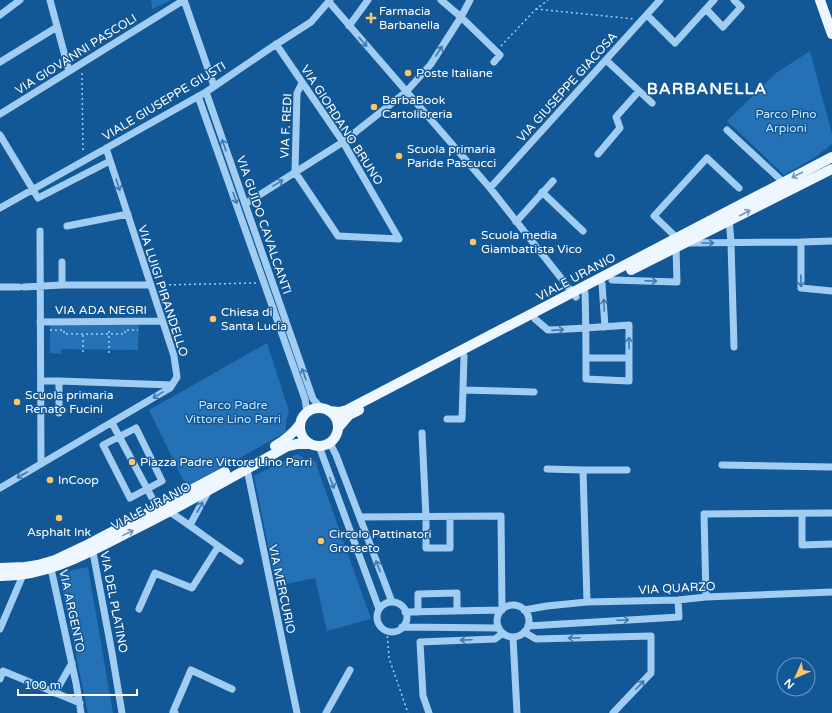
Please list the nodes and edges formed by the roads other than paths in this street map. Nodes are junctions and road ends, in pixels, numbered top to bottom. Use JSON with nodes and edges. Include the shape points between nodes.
{"nodes":[{"id":1,"x":20,"y":0,"type":"edge"},
{"id":2,"x":50,"y":0,"type":"edge"},
{"id":3,"x":184,"y":0,"type":"edge"},
{"id":4,"x":368,"y":0,"type":"edge"},
{"id":5,"x":441,"y":0,"type":"edge"},
{"id":6,"x":470,"y":0,"type":"edge"},
{"id":7,"x":660,"y":0,"type":"edge"},
{"id":8,"x":714,"y":0,"type":"edge"},
{"id":9,"x":734,"y":0,"type":"edge"},
{"id":10,"x":820,"y":0,"type":"edge"},
{"id":11,"x":329,"y":1,"type":"edge"},
{"id":12,"x":706,"y":10,"type":"junction"},
{"id":13,"x":0,"y":15,"type":"edge"},
{"id":14,"x":461,"y":17,"type":"junction"},
{"id":15,"x":645,"y":18,"type":"junction"},
{"id":16,"x":349,"y":26,"type":"junction"},
{"id":17,"x":57,"y":27,"type":"junction"},
{"id":18,"x":832,"y":34,"type":"edge"},
{"id":19,"x":276,"y":44,"type":"junction"},
{"id":20,"x":606,"y":60,"type":"junction"},
{"id":21,"x":0,"y":62,"type":"edge"},
{"id":22,"x":494,"y":62,"type":"dead end"},
{"id":23,"x":69,"y":71,"type":"junction"},
{"id":24,"x":302,"y":83,"type":"junction"},
{"id":25,"x":214,"y":86,"type":"junction"},
{"id":26,"x":639,"y":91,"type":"junction"},
{"id":27,"x":206,"y":92,"type":"junction"},
{"id":28,"x":406,"y":92,"type":"junction"},
{"id":29,"x":198,"y":96,"type":"junction"},
{"id":30,"x":652,"y":103,"type":"dead end"},
{"id":31,"x":0,"y":114,"type":"edge"},
{"id":32,"x":727,"y":130,"type":"dead end"},
{"id":33,"x":0,"y":135,"type":"edge"},
{"id":34,"x":343,"y":142,"type":"junction"},
{"id":35,"x":106,"y":148,"type":"junction"},
{"id":36,"x":598,"y":154,"type":"dead end"},
{"id":37,"x":832,"y":157,"type":"edge"},
{"id":38,"x":110,"y":161,"type":"junction"},
{"id":39,"x":832,"y":169,"type":"edge"},
{"id":40,"x":295,"y":172,"type":"junction"},
{"id":41,"x":553,"y":181,"type":"dead end"},
{"id":42,"x":783,"y":182,"type":"junction"},
{"id":43,"x":490,"y":188,"type":"junction"},
{"id":44,"x":739,"y":188,"type":"dead end"},
{"id":45,"x":33,"y":189,"type":"junction"},
{"id":46,"x":542,"y":192,"type":"junction"},
{"id":47,"x":245,"y":204,"type":"junction"},
{"id":48,"x":0,"y":208,"type":"edge"},
{"id":49,"x":128,"y":214,"type":"junction"},
{"id":50,"x":729,"y":216,"type":"junction"},
{"id":51,"x":516,"y":222,"type":"junction"},
{"id":52,"x":66,"y":226,"type":"dead end"},
{"id":53,"x":40,"y":231,"type":"dead end"},
{"id":54,"x":583,"y":231,"type":"dead end"},
{"id":55,"x":832,"y":241,"type":"edge"},
{"id":56,"x":801,"y":242,"type":"junction"},
{"id":57,"x":679,"y":243,"type":"junction"},
{"id":58,"x":731,"y":243,"type":"junction"},
{"id":59,"x":62,"y":262,"type":"dead end"},
{"id":60,"x":607,"y":282,"type":"junction"},
{"id":61,"x":62,"y":285,"type":"junction"},
{"id":62,"x":151,"y":285,"type":"junction"},
{"id":63,"x":0,"y":287,"type":"edge"},
{"id":64,"x":40,"y":288,"type":"junction"},
{"id":65,"x":832,"y":291,"type":"edge"},
{"id":66,"x":578,"y":294,"type":"junction"},
{"id":67,"x":534,"y":319,"type":"junction"},
{"id":68,"x":162,"y":321,"type":"junction"},
{"id":69,"x":40,"y":322,"type":"junction"},
{"id":70,"x":605,"y":326,"type":"junction"},
{"id":71,"x":586,"y":328,"type":"junction"},
{"id":72,"x":734,"y":347,"type":"dead end"},
{"id":73,"x":464,"y":356,"type":"junction"},
{"id":74,"x":586,"y":358,"type":"junction"},
{"id":75,"x":629,"y":358,"type":"junction"},
{"id":76,"x":41,"y":381,"type":"junction"},
{"id":77,"x":59,"y":381,"type":"junction"},
{"id":78,"x":172,"y":384,"type":"junction"},
{"id":79,"x":463,"y":390,"type":"junction"},
{"id":80,"x":534,"y":392,"type":"dead end"},
{"id":81,"x":325,"y":410,"type":"junction"},
{"id":82,"x":307,"y":412,"type":"junction"},
{"id":83,"x":59,"y":413,"type":"dead end"},
{"id":84,"x":447,"y":419,"type":"dead end"},
{"id":85,"x":112,"y":423,"type":"junction"},
{"id":86,"x":300,"y":424,"type":"junction"},
{"id":87,"x":338,"y":428,"type":"junction"},
{"id":88,"x":422,"y":432,"type":"dead end"},
{"id":89,"x":120,"y":436,"type":"junction"},
{"id":90,"x":330,"y":443,"type":"junction"},
{"id":91,"x":314,"y":445,"type":"junction"},
{"id":92,"x":42,"y":464,"type":"junction"},
{"id":93,"x":722,"y":465,"type":"dead end"},
{"id":94,"x":832,"y":467,"type":"edge"},
{"id":95,"x":247,"y":469,"type":"junction"},
{"id":96,"x":547,"y":469,"type":"dead end"},
{"id":97,"x":583,"y":470,"type":"junction"},
{"id":98,"x":627,"y":470,"type":"dead end"},
{"id":99,"x":0,"y":488,"type":"edge"},
{"id":100,"x":147,"y":489,"type":"junction"},
{"id":101,"x":210,"y":489,"type":"junction"},
{"id":102,"x":163,"y":512,"type":"junction"},
{"id":103,"x":832,"y":513,"type":"edge"},
{"id":104,"x":802,"y":514,"type":"junction"},
{"id":105,"x":450,"y":516,"type":"junction"},
{"id":106,"x":360,"y":517,"type":"junction"},
{"id":107,"x":426,"y":517,"type":"junction"},
{"id":108,"x":190,"y":525,"type":"junction"},
{"id":109,"x":832,"y":544,"type":"edge"},
{"id":110,"x":92,"y":547,"type":"junction"},
{"id":111,"x":218,"y":547,"type":"junction"},
{"id":112,"x":240,"y":561,"type":"dead end"},
{"id":113,"x":50,"y":565,"type":"junction"},
{"id":114,"x":0,"y":568,"type":"edge"},
{"id":115,"x":23,"y":575,"type":"junction"},
{"id":116,"x":0,"y":576,"type":"edge"},
{"id":117,"x":832,"y":592,"type":"edge"},
{"id":118,"x":706,"y":597,"type":"junction"},
{"id":119,"x":678,"y":600,"type":"junction"},
{"id":120,"x":392,"y":602,"type":"junction"},
{"id":121,"x":587,"y":602,"type":"junction"},
{"id":122,"x":139,"y":609,"type":"dead end"},
{"id":123,"x":379,"y":609,"type":"junction"},
{"id":124,"x":502,"y":610,"type":"junction"},
{"id":125,"x":524,"y":610,"type":"junction"},
{"id":126,"x":458,"y":611,"type":"junction"},
{"id":127,"x":405,"y":612,"type":"junction"},
{"id":128,"x":418,"y":612,"type":"junction"},
{"id":129,"x":528,"y":626,"type":"junction"},
{"id":130,"x":402,"y":627,"type":"junction"},
{"id":131,"x":0,"y":629,"type":"edge"},
{"id":132,"x":501,"y":631,"type":"junction"},
{"id":133,"x":524,"y":632,"type":"junction"},
{"id":134,"x":513,"y":637,"type":"junction"},
{"id":135,"x":72,"y":663,"type":"junction"},
{"id":136,"x":350,"y":670,"type":"dead end"},
{"id":137,"x":0,"y":680,"type":"edge"},
{"id":138,"x":232,"y":689,"type":"dead end"},
{"id":139,"x":55,"y":693,"type":"junction"},
{"id":140,"x":80,"y":703,"type":"junction"},
{"id":141,"x":81,"y":713,"type":"edge"},
{"id":142,"x":122,"y":713,"type":"edge"},
{"id":143,"x":174,"y":713,"type":"edge"},
{"id":144,"x":297,"y":713,"type":"edge"},
{"id":145,"x":326,"y":713,"type":"edge"},
{"id":146,"x":429,"y":713,"type":"edge"},
{"id":147,"x":517,"y":713,"type":"edge"},
{"id":148,"x":613,"y":713,"type":"edge"}],
"edges":[{"from":1,"to":13,"type":"street"},
{"from":2,"to":17,"type":"street"},
{"from":3,"to":23,"type":"street","name":"VIA GIOVANNI PASCOLI"},
{"from":3,"to":25,"type":"street"},
{"from":4,"to":16,"type":"street"},
{"from":5,"to":14,"type":"street"},
{"from":6,"to":14,"type":"street"},
{"from":7,"to":15,"type":"street","name":"VIA GIUSEPPE GIACOSA"},
{"from":8,"to":12,"type":"street"},
{"from":9,"to":12,"type":"street","via":[[741,7],[723,27]]},
{"from":10,"to":18,"type":"main road"},
{"from":11,"to":16,"type":"street"},
{"from":11,"to":19,"type":"street","name":"VIALE GIUSEPPE GIUSTI","via":[[311,22]]},
{"from":12,"to":15,"type":"street","via":[[675,43]]},
{"from":14,"to":22,"type":"street","via":[[500,55]]},
{"from":28,"to":14,"type":"street","one_way":true,"via":[[431,64]]},
{"from":15,"to":20,"type":"street","name":"VIA GIUSEPPE GIACOSA"},
{"from":16,"to":28,"type":"street","one_way":true},
{"from":17,"to":21,"type":"street"},
{"from":17,"to":23,"type":"street"},
{"from":19,"to":24,"type":"street","name":"VIA GIORDANO BRUNO"},
{"from":19,"to":25,"type":"street","name":"VIALE GIUSEPPE GIUSTI"},
{"from":20,"to":26,"type":"street"},
{"from":20,"to":43,"type":"street","name":"VIA GIUSEPPE GIACOSA"},
{"from":23,"to":31,"type":"street","name":"VIA GIOVANNI PASCOLI"},
{"from":24,"to":34,"type":"street","name":"VIA GIORDANO BRUNO"},
{"from":24,"to":40,"type":"street","name":"VIA F. REDI","via":[[296,93]]},
{"from":25,"to":27,"type":"street","name":"VIALE GIUSEPPE GIUSTI"},
{"from":26,"to":30,"type":"street"},
{"from":26,"to":36,"type":"street","via":[[616,117],[620,128]]},
{"from":27,"to":29,"type":"street","name":"VIALE GIUSEPPE GIUSTI"},
{"from":47,"to":27,"type":"street","name":"VIA GUIDO CAVALCANTI","one_way":true},
{"from":28,"to":34,"type":"street"},
{"from":28,"to":43,"type":"street"},
{"from":29,"to":35,"type":"street","name":"VIALE GIUSEPPE GIUSTI"},
{"from":29,"to":82,"type":"street","name":"VIA GUIDO CAVALCANTI","one_way":true,"via":[[306,401]]},
{"from":32,"to":42,"type":"street"},
{"from":33,"to":45,"type":"street"},
{"from":34,"to":40,"type":"street"},
{"from":34,"to":40,"type":"street","name":"VIA GIORDANO BRUNO","via":[[399,239],[338,236]]},
{"from":35,"to":38,"type":"street","name":"VIA LUIGI PIRANDELLO"},
{"from":35,"to":45,"type":"street","name":"VIALE GIUSEPPE GIUSTI"},
{"from":37,"to":42,"type":"main road","name":"VIALE URANIO","one_way":true},
{"from":38,"to":45,"type":"street","via":[[38,198]]},
{"from":38,"to":49,"type":"street","name":"VIA LUIGI PIRANDELLO","one_way":true},
{"from":50,"to":39,"type":"main road","name":"VIALE URANIO","one_way":true},
{"from":47,"to":40,"type":"street","one_way":true},
{"from":41,"to":46,"type":"street"},
{"from":42,"to":50,"type":"main road","name":"VIALE URANIO"},
{"from":43,"to":51,"type":"street"},
{"from":44,"to":57,"type":"street","via":[[707,158],[654,216]]},
{"from":45,"to":48,"type":"street","name":"VIALE GIUSEPPE GIUSTI"},
{"from":46,"to":51,"type":"street"},
{"from":46,"to":54,"type":"street"},
{"from":81,"to":47,"type":"street","name":"VIA GUIDO CAVALCANTI","one_way":true,"via":[[313,399]]},
{"from":49,"to":52,"type":"street"},
{"from":49,"to":62,"type":"street","name":"VIA LUIGI PIRANDELLO"},
{"from":50,"to":57,"type":"main road","name":"VIALE URANIO"},
{"from":50,"to":58,"type":"street"},
{"from":51,"to":66,"type":"street"},
{"from":53,"to":64,"type":"street"},
{"from":55,"to":56,"type":"street"},
{"from":56,"to":58,"type":"street"},
{"from":56,"to":65,"type":"street","one_way":true,"via":[[801,288]]},
{"from":57,"to":58,"type":"street","one_way":true},
{"from":57,"to":60,"type":"main road","name":"VIALE URANIO"},
{"from":60,"to":57,"type":"street","one_way":true,"via":[[677,282]]},
{"from":57,"to":66,"type":"main road","name":"VIALE URANIO"},
{"from":58,"to":72,"type":"street"},
{"from":59,"to":61,"type":"street"},
{"from":60,"to":66,"type":"main road","name":"VIALE URANIO"},
{"from":70,"to":60,"type":"street","one_way":true},
{"from":61,"to":62,"type":"street"},
{"from":61,"to":64,"type":"street"},
{"from":62,"to":68,"type":"street","name":"VIA LUIGI PIRANDELLO"},
{"from":63,"to":64,"type":"street"},
{"from":64,"to":69,"type":"street"},
{"from":66,"to":67,"type":"main road","name":"VIALE URANIO"},
{"from":66,"to":71,"type":"street"},
{"from":66,"to":81,"type":"main road","name":"VIALE URANIO","via":[[347,410]]},
{"from":67,"to":71,"type":"street","one_way":true,"via":[[548,330]]},
{"from":67,"to":73,"type":"main road","name":"VIALE URANIO"},
{"from":68,"to":69,"type":"street","name":"VIA ADA NEGRI"},
{"from":68,"to":78,"type":"street","name":"VIA LUIGI PIRANDELLO","via":[[174,356],[177,377]]},
{"from":69,"to":76,"type":"street"},
{"from":70,"to":71,"type":"street"},
{"from":75,"to":70,"type":"street","one_way":true,"via":[[629,326]]},
{"from":71,"to":74,"type":"street"},
{"from":73,"to":79,"type":"street"},
{"from":73,"to":87,"type":"main road","name":"VIALE URANIO","via":[[349,415]]},
{"from":74,"to":75,"type":"street"},
{"from":74,"to":75,"type":"street","via":[[586,379],[629,381]]},
{"from":76,"to":77,"type":"street"},
{"from":76,"to":92,"type":"street"},
{"from":77,"to":78,"type":"street"},
{"from":77,"to":83,"type":"street"},
{"from":78,"to":85,"type":"street","one_way":true,"via":[[170,388]]},
{"from":79,"to":80,"type":"street"},
{"from":79,"to":84,"type":"street","via":[[462,419]]},
{"from":81,"to":82,"type":"main road","via":[[316,408]]},
{"from":81,"to":87,"type":"main road","via":[[336,418]]},
{"from":82,"to":86,"type":"main road"},
{"from":85,"to":89,"type":"street"},
{"from":85,"to":92,"type":"street"},
{"from":86,"to":91,"type":"main road","via":[[302,435]]},
{"from":86,"to":102,"type":"main road","name":"VIALE URANIO","via":[[284,441]]},
{"from":87,"to":90,"type":"main road"},
{"from":88,"to":107,"type":"street"},
{"from":89,"to":100,"type":"street"},
{"from":89,"to":100,"type":"street","via":[[136,428],[162,481]]},
{"from":89,"to":100,"type":"street","via":[[103,445],[130,498]]},
{"from":90,"to":91,"type":"main road"},
{"from":90,"to":106,"type":"street"},
{"from":91,"to":95,"type":"main road","name":"VIALE URANIO","via":[[288,446]]},
{"from":91,"to":123,"type":"street","one_way":true},
{"from":92,"to":99,"type":"street","one_way":true},
{"from":93,"to":94,"type":"street"},
{"from":95,"to":101,"type":"main road","name":"VIALE URANIO"},
{"from":95,"to":144,"type":"street","name":"VIA MERCURIO"},
{"from":96,"to":97,"type":"street"},
{"from":97,"to":98,"type":"street"},
{"from":97,"to":121,"type":"street"},
{"from":100,"to":102,"type":"street"},
{"from":101,"to":102,"type":"main road","name":"VIALE URANIO"},
{"from":108,"to":101,"type":"street","one_way":true},
{"from":102,"to":108,"type":"street"},
{"from":102,"to":110,"type":"main road","name":"VIALE URANIO"},
{"from":103,"to":104,"type":"street"},
{"from":104,"to":109,"type":"street","via":[[802,545]]},
{"from":104,"to":118,"type":"street","via":[[704,514]]},
{"from":105,"to":107,"type":"street"},
{"from":105,"to":107,"type":"street","via":[[450,548],[426,548]]},
{"from":105,"to":124,"type":"street","via":[[501,516]]},
{"from":106,"to":107,"type":"street"},
{"from":120,"to":106,"type":"street","one_way":true},
{"from":108,"to":111,"type":"street"},
{"from":110,"to":113,"type":"main road","name":"VIALE URANIO"},
{"from":110,"to":142,"type":"street","name":"VIA DEL PLATINO"},
{"from":111,"to":112,"type":"street"},
{"from":111,"to":122,"type":"street","via":[[192,588],[155,573]]},
{"from":113,"to":114,"type":"main road","name":"VIALE URANIO"},
{"from":113,"to":115,"type":"main road","name":"VIALE URANIO"},
{"from":113,"to":135,"type":"street","name":"VIA ARGENTO"},
{"from":115,"to":116,"type":"main road","name":"VIALE URANIO"},
{"from":115,"to":131,"type":"street"},
{"from":117,"to":118,"type":"street","name":"VIA QUARZO"},
{"from":118,"to":119,"type":"street","name":"VIA QUARZO"},
{"from":119,"to":121,"type":"street","name":"VIA QUARZO"},
{"from":129,"to":119,"type":"street","one_way":true,"via":[[679,617]]},
{"from":120,"to":123,"type":"street","via":[[382,605]]},
{"from":120,"to":127,"type":"street","via":[[400,605]]},
{"from":121,"to":125,"type":"street","name":"VIA QUARZO"},
{"from":123,"to":130,"type":"street","via":[[378,622],[383,629],[395,631]]},
{"from":124,"to":125,"type":"street","via":[[516,606]]},
{"from":124,"to":126,"type":"street"},
{"from":124,"to":132,"type":"street","via":[[497,619]]},
{"from":125,"to":129,"type":"street","via":[[529,620]]},
{"from":126,"to":128,"type":"street"},
{"from":126,"to":128,"type":"street","via":[[457,593],[418,594]]},
{"from":127,"to":128,"type":"street"},
{"from":127,"to":130,"type":"street","via":[[406,620]]},
{"from":129,"to":133,"type":"street"},
{"from":130,"to":132,"type":"street"},
{"from":132,"to":134,"type":"street"},
{"from":132,"to":146,"type":"street","one_way":true,"via":[[495,640],[420,642],[423,696]]},
{"from":133,"to":134,"type":"street"},
{"from":148,"to":133,"type":"street","one_way":true,"via":[[651,673],[651,636],[536,639]]},
{"from":134,"to":147,"type":"street"},
{"from":135,"to":139,"type":"street"},
{"from":135,"to":140,"type":"street","name":"VIA ARGENTO"},
{"from":136,"to":145,"type":"street"},
{"from":137,"to":139,"type":"street","via":[[3,671]]},
{"from":138,"to":143,"type":"street","via":[[191,670]]},
{"from":139,"to":140,"type":"street"},
{"from":140,"to":141,"type":"street","name":"VIA ARGENTO"}]}
